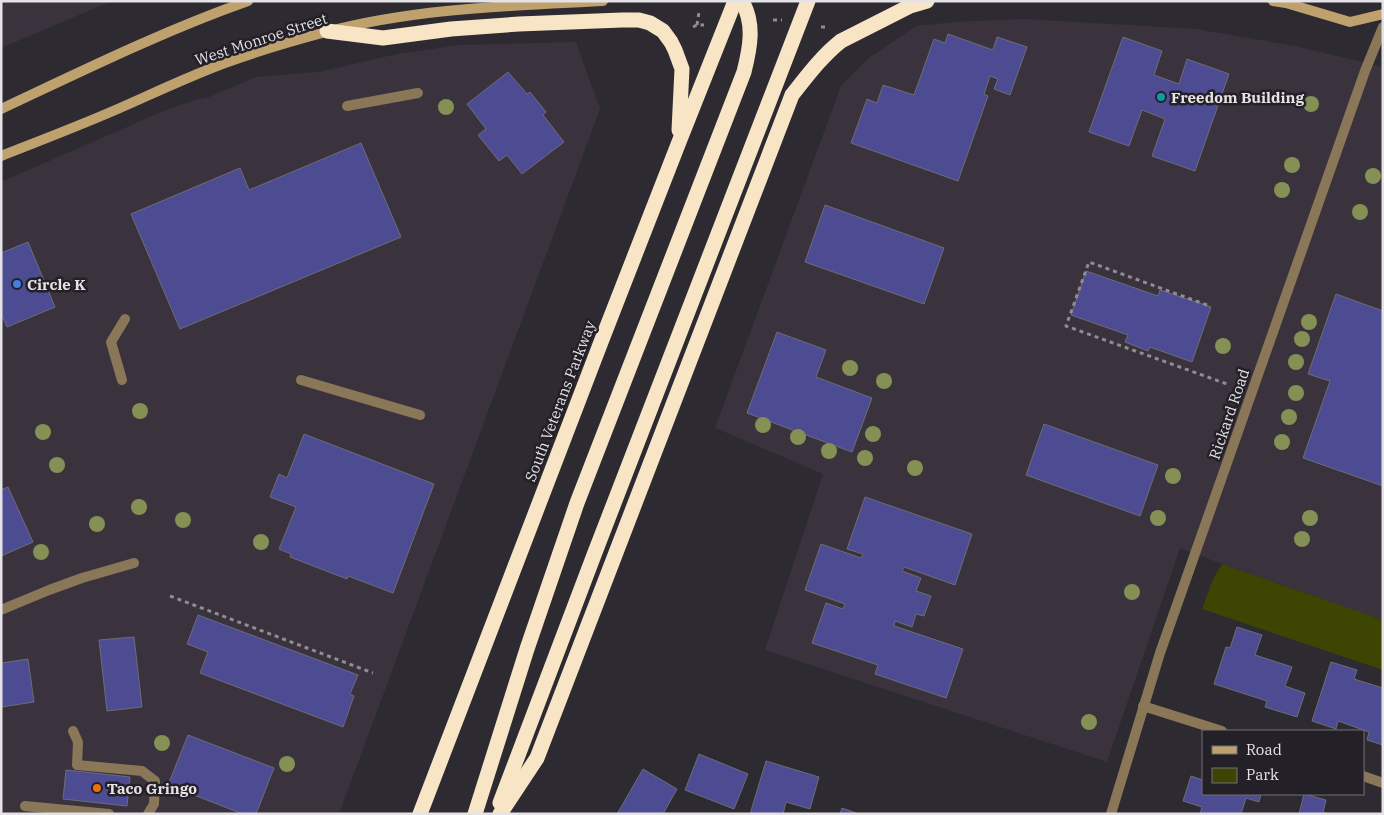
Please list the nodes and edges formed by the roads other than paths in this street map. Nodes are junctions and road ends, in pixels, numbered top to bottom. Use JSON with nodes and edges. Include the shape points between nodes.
{"nodes":[{"id":1,"x":248,"y":1,"type":"edge"},
{"id":2,"x":603,"y":1,"type":"edge"},
{"id":3,"x":735,"y":1,"type":"edge"},
{"id":4,"x":742,"y":1,"type":"edge"},
{"id":5,"x":808,"y":1,"type":"edge"},
{"id":6,"x":927,"y":1,"type":"edge"},
{"id":7,"x":1273,"y":1,"type":"edge"},
{"id":8,"x":1383,"y":14,"type":"edge"},
{"id":9,"x":1383,"y":27,"type":"edge"},
{"id":10,"x":327,"y":31,"type":"junction"},
{"id":11,"x":418,"y":92,"type":"dead end"},
{"id":12,"x":347,"y":106,"type":"dead end"},
{"id":13,"x":1,"y":109,"type":"edge"},
{"id":14,"x":678,"y":142,"type":"junction"},
{"id":15,"x":1,"y":156,"type":"edge"},
{"id":16,"x":125,"y":319,"type":"dead end"},
{"id":17,"x":122,"y":380,"type":"dead end"},
{"id":18,"x":301,"y":380,"type":"dead end"},
{"id":19,"x":420,"y":415,"type":"dead end"},
{"id":20,"x":134,"y":563,"type":"dead end"},
{"id":21,"x":1,"y":610,"type":"edge"},
{"id":22,"x":1143,"y":706,"type":"junction"},
{"id":23,"x":1219,"y":730,"type":"edge"},
{"id":24,"x":73,"y":731,"type":"dead end"},
{"id":25,"x":1364,"y":776,"type":"edge"},
{"id":26,"x":1383,"y":783,"type":"edge"},
{"id":27,"x":25,"y":806,"type":"dead end"},
{"id":28,"x":109,"y":814,"type":"edge"},
{"id":29,"x":148,"y":814,"type":"edge"},
{"id":30,"x":420,"y":814,"type":"edge"},
{"id":31,"x":475,"y":814,"type":"edge"},
{"id":32,"x":498,"y":814,"type":"edge"},
{"id":33,"x":1111,"y":814,"type":"edge"}],
"edges":[{"from":1,"to":13,"type":"street","via":[[204,16]]},
{"from":2,"to":10,"type":"street","name":"West Monroe Street","via":[[429,12]]},
{"from":3,"to":14,"type":"highway","name":"South Veterans Parkway"},
{"from":4,"to":31,"type":"highway","via":[[751,30],[744,72],[578,503],[527,649]]},
{"from":5,"to":32,"type":"highway"},
{"from":6,"to":32,"type":"highway","via":[[841,40],[792,95],[537,758]]},
{"from":7,"to":8,"type":"street","via":[[1350,22]]},
{"from":9,"to":22,"type":"street","name":"Rickard Road"},
{"from":10,"to":14,"type":"highway","via":[[383,38],[509,25],[622,20],[650,23],[671,42],[682,69]]},
{"from":10,"to":15,"type":"street","name":"West Monroe Street","via":[[223,64]]},
{"from":11,"to":12,"type":"street"},
{"from":14,"to":30,"type":"highway","name":"South Veterans Parkway"},
{"from":16,"to":17,"type":"street","via":[[111,342]]},
{"from":18,"to":19,"type":"street"},
{"from":20,"to":21,"type":"street","via":[[82,578]]},
{"from":22,"to":23,"type":"street"},
{"from":22,"to":33,"type":"street","name":"Rickard Road"},
{"from":24,"to":29,"type":"street","via":[[78,742],[77,765],[142,771],[155,781],[154,804]]},
{"from":25,"to":26,"type":"street"},
{"from":27,"to":28,"type":"street"}]}
